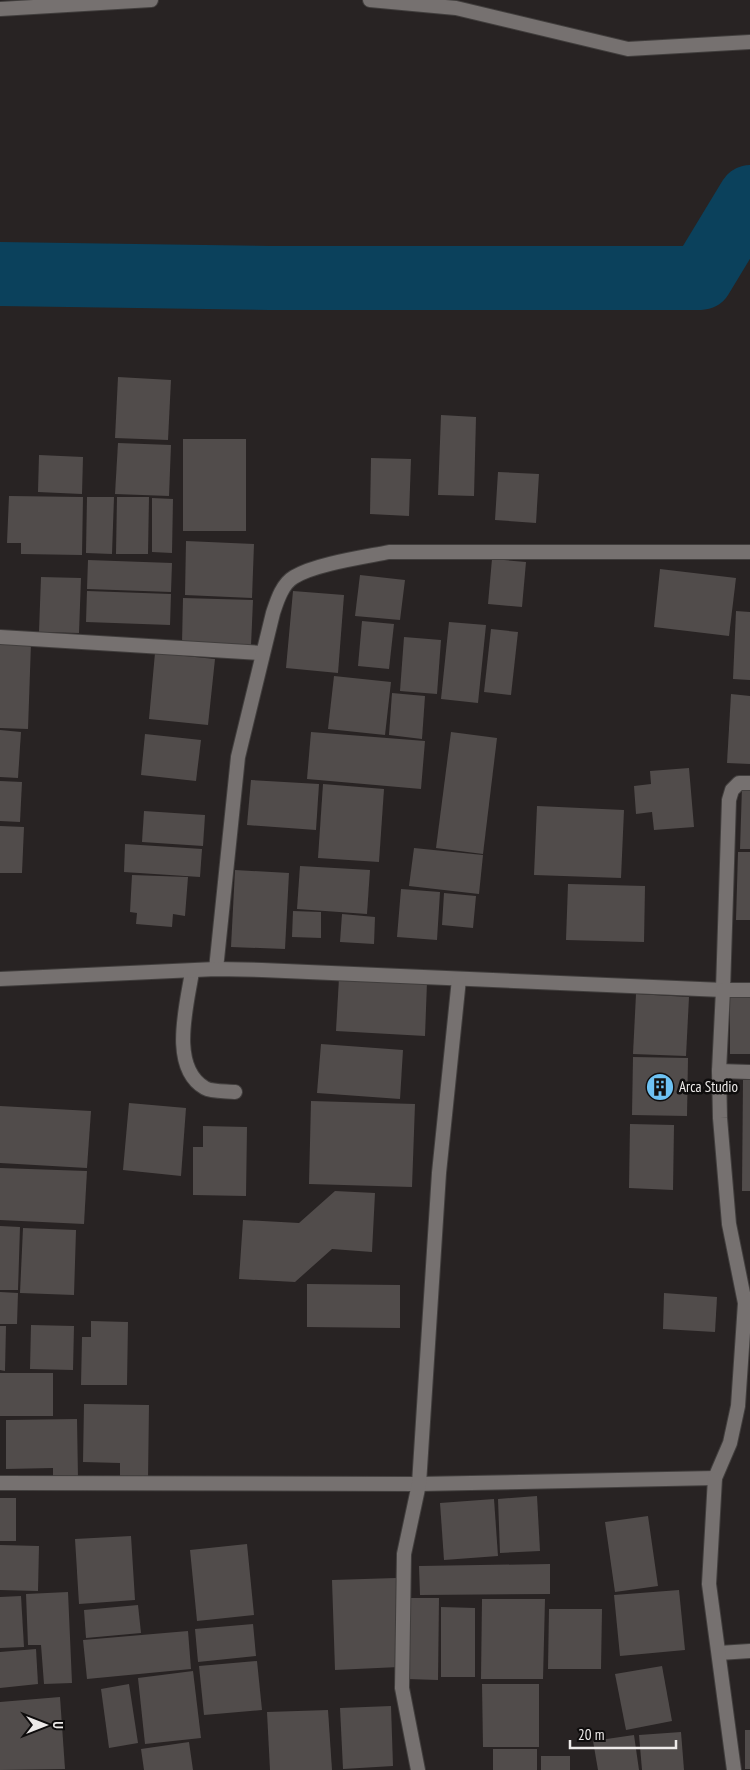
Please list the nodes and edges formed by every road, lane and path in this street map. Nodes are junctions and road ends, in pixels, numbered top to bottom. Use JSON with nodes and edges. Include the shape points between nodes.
{"nodes":[{"id":1,"x":151,"y":0,"type":"edge"},
{"id":2,"x":370,"y":0,"type":"edge"},
{"id":3,"x":0,"y":9,"type":"edge"},
{"id":4,"x":750,"y":42,"type":"edge"},
{"id":5,"x":750,"y":552,"type":"edge"},
{"id":6,"x":0,"y":637,"type":"edge"},
{"id":7,"x":262,"y":653,"type":"junction"},
{"id":8,"x":750,"y":783,"type":"edge"},
{"id":9,"x":216,"y":969,"type":"junction"},
{"id":10,"x":192,"y":972,"type":"junction"},
{"id":11,"x":0,"y":979,"type":"edge"},
{"id":12,"x":459,"y":979,"type":"junction"},
{"id":13,"x":723,"y":990,"type":"junction"},
{"id":14,"x":750,"y":990,"type":"edge"},
{"id":15,"x":719,"y":1071,"type":"junction"},
{"id":16,"x":750,"y":1072,"type":"edge"},
{"id":17,"x":235,"y":1092,"type":"dead end"},
{"id":18,"x":748,"y":1303,"type":"edge"},
{"id":19,"x":715,"y":1478,"type":"junction"},
{"id":20,"x":0,"y":1483,"type":"edge"},
{"id":21,"x":419,"y":1484,"type":"junction"},
{"id":22,"x":750,"y":1651,"type":"edge"},
{"id":23,"x":720,"y":1653,"type":"junction"},
{"id":24,"x":418,"y":1770,"type":"edge"},
{"id":25,"x":734,"y":1770,"type":"edge"}],
"edges":[{"from":1,"to":3,"type":"street"},
{"from":2,"to":4,"type":"street","via":[[456,8],[628,49]]},
{"from":5,"to":7,"type":"street","via":[[389,552],[352,559],[294,577],[279,597]]},
{"from":6,"to":7,"type":"street"},
{"from":7,"to":9,"type":"street","via":[[238,757]]},
{"from":8,"to":13,"type":"street","via":[[739,783],[732,790],[730,800]]},
{"from":9,"to":10,"type":"street"},
{"from":9,"to":12,"type":"street"},
{"from":10,"to":11,"type":"street"},
{"from":10,"to":17,"type":"street","via":[[183,1055],[187,1071],[205,1088]]},
{"from":12,"to":13,"type":"street"},
{"from":12,"to":21,"type":"street","via":[[439,1173]]},
{"from":13,"to":14,"type":"street"},
{"from":13,"to":15,"type":"street"},
{"from":15,"to":16,"type":"street"},
{"from":15,"to":18,"type":"street","via":[[729,1224]]},
{"from":18,"to":19,"type":"street","via":[[738,1406],[730,1442]]},
{"from":19,"to":21,"type":"street"},
{"from":19,"to":23,"type":"street","via":[[710,1584]]},
{"from":20,"to":21,"type":"street"},
{"from":21,"to":24,"type":"street","via":[[404,1554],[402,1688]]},
{"from":22,"to":23,"type":"street"},
{"from":23,"to":25,"type":"street"}]}
